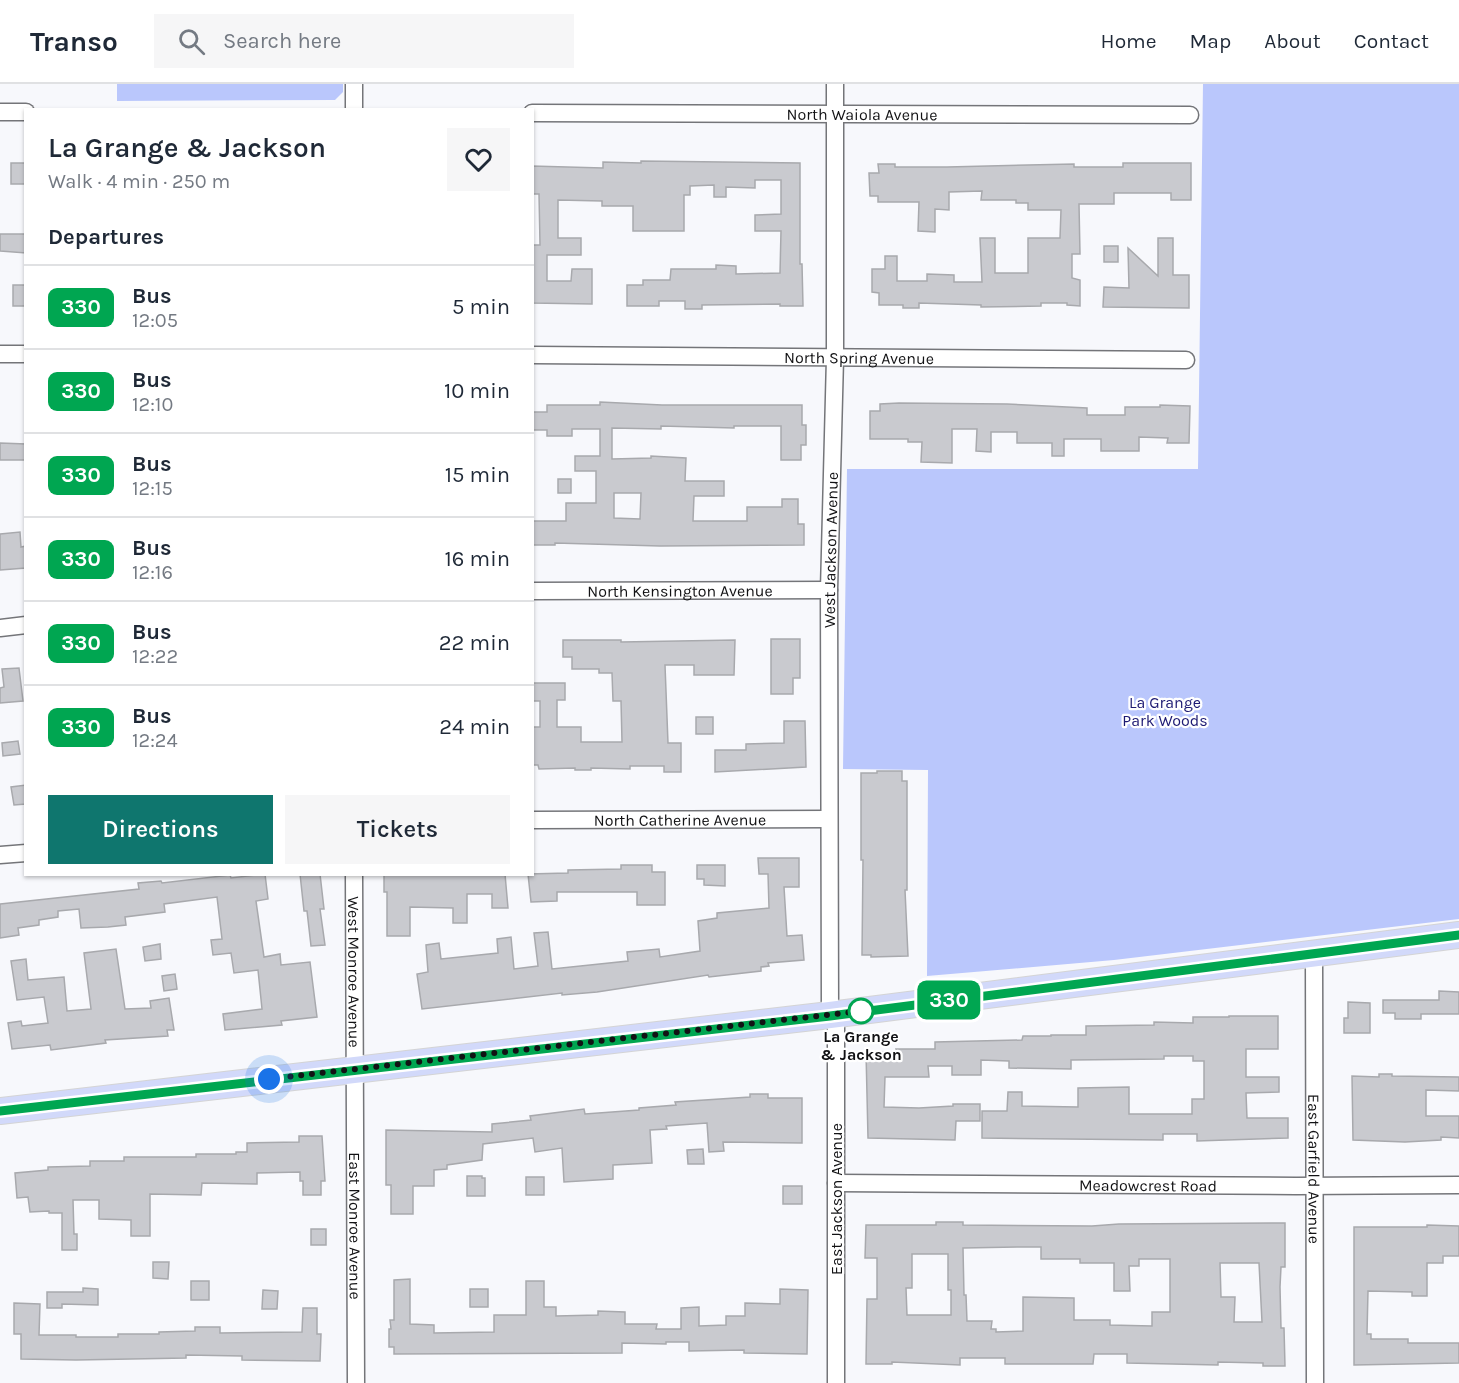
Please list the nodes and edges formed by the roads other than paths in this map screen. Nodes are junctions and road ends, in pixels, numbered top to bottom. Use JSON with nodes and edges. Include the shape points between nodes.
{"nodes":[{"id":1,"x":354,"y":84,"type":"edge"},
{"id":2,"x":835,"y":84,"type":"edge"},
{"id":3,"x":354,"y":108,"type":"edge"},
{"id":4,"x":0,"y":112,"type":"edge"},
{"id":5,"x":24,"y":112,"type":"edge"},
{"id":6,"x":534,"y":113,"type":"edge"},
{"id":7,"x":835,"y":113,"type":"junction"},
{"id":8,"x":1190,"y":115,"type":"dead end"},
{"id":9,"x":0,"y":354,"type":"edge"},
{"id":10,"x":24,"y":354,"type":"edge"},
{"id":11,"x":534,"y":355,"type":"edge"},
{"id":12,"x":836,"y":358,"type":"junction"},
{"id":13,"x":1186,"y":360,"type":"dead end"},
{"id":14,"x":829,"y":590,"type":"junction"},
{"id":15,"x":534,"y":591,"type":"edge"},
{"id":16,"x":24,"y":625,"type":"edge"},
{"id":17,"x":0,"y":628,"type":"edge"},
{"id":18,"x":829,"y":819,"type":"junction"},
{"id":19,"x":534,"y":820,"type":"edge"},
{"id":20,"x":24,"y":853,"type":"edge"},
{"id":21,"x":0,"y":855,"type":"edge"},
{"id":22,"x":354,"y":876,"type":"edge"},
{"id":23,"x":1459,"y":935,"type":"edge"},
{"id":24,"x":1314,"y":955,"type":"junction"},
{"id":25,"x":833,"y":1015,"type":"junction"},
{"id":26,"x":354,"y":1069,"type":"junction"},
{"id":27,"x":0,"y":1111,"type":"edge"},
{"id":28,"x":836,"y":1183,"type":"junction"},
{"id":29,"x":1459,"y":1185,"type":"edge"},
{"id":30,"x":1314,"y":1186,"type":"junction"},
{"id":31,"x":356,"y":1383,"type":"edge"},
{"id":32,"x":836,"y":1383,"type":"edge"},
{"id":33,"x":1315,"y":1383,"type":"edge"}],
"edges":[{"from":1,"to":3,"type":"street"},
{"from":2,"to":7,"type":"street","name":"West Jackson Avenue"},
{"from":4,"to":5,"type":"street"},
{"from":6,"to":7,"type":"street","name":"North Waiola Avenue"},
{"from":7,"to":8,"type":"street","name":"North Waiola Avenue"},
{"from":7,"to":12,"type":"street","name":"West Jackson Avenue"},
{"from":9,"to":10,"type":"street"},
{"from":11,"to":12,"type":"street","name":"North Spring Avenue"},
{"from":12,"to":13,"type":"street","name":"North Spring Avenue"},
{"from":12,"to":14,"type":"street","name":"West Jackson Avenue"},
{"from":14,"to":15,"type":"street","name":"North Kensington Avenue"},
{"from":14,"to":18,"type":"street","name":"West Jackson Avenue"},
{"from":16,"to":17,"type":"street"},
{"from":18,"to":19,"type":"street","name":"North Catherine Avenue"},
{"from":18,"to":25,"type":"street","name":"West Jackson Avenue"},
{"from":20,"to":21,"type":"street"},
{"from":22,"to":26,"type":"street","name":"West Monroe Avenue"},
{"from":23,"to":24,"type":"main road"},
{"from":24,"to":25,"type":"main road"},
{"from":24,"to":30,"type":"street","name":"East Garfield Avenue"},
{"from":25,"to":26,"type":"main road"},
{"from":25,"to":28,"type":"street","name":"East Jackson Avenue"},
{"from":26,"to":27,"type":"main road"},
{"from":26,"to":31,"type":"street","name":"East Monroe Avenue"},
{"from":28,"to":30,"type":"street","name":"Meadowcrest Road"},
{"from":28,"to":32,"type":"street","name":"East Jackson Avenue"},
{"from":29,"to":30,"type":"street","name":"Meadowcrest Road"},
{"from":30,"to":33,"type":"street","name":"East Garfield Avenue"}]}
